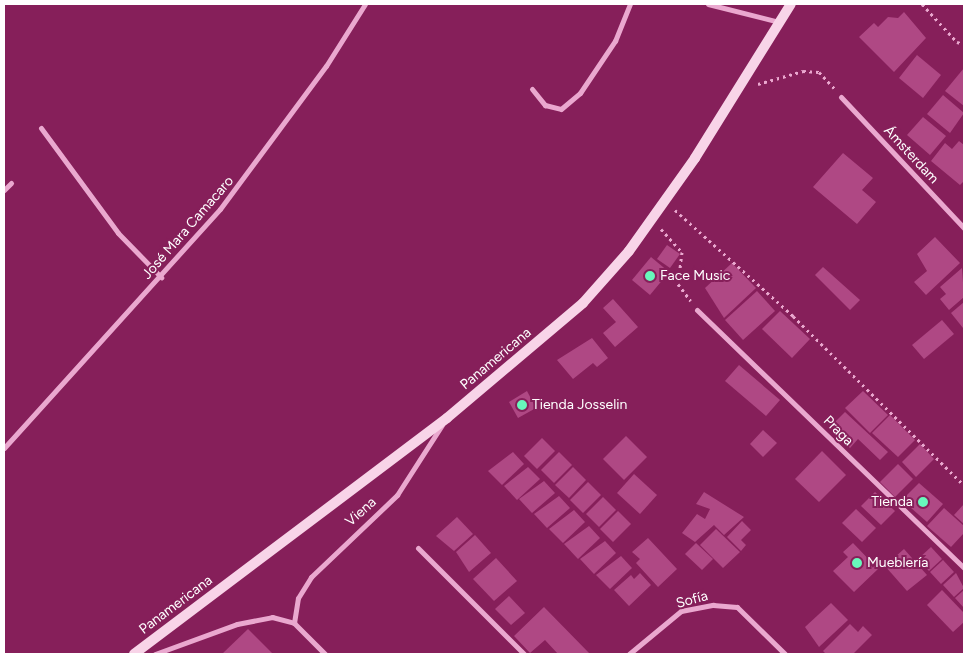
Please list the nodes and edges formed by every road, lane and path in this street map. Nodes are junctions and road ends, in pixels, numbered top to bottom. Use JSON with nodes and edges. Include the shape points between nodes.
{"nodes":[{"id":1,"x":365,"y":4,"type":"edge"},
{"id":2,"x":630,"y":4,"type":"edge"},
{"id":3,"x":708,"y":4,"type":"edge"},
{"id":4,"x":791,"y":4,"type":"edge"},
{"id":5,"x":922,"y":4,"type":"edge"},
{"id":6,"x":779,"y":22,"type":"junction"},
{"id":7,"x":964,"y":44,"type":"edge"},
{"id":8,"x":532,"y":89,"type":"dead end"},
{"id":9,"x":736,"y":92,"type":"junction"},
{"id":10,"x":842,"y":96,"type":"joint"},
{"id":11,"x":41,"y":128,"type":"dead end"},
{"id":12,"x":11,"y":183,"type":"dead end"},
{"id":13,"x":4,"y":190,"type":"edge"},
{"id":14,"x":664,"y":201,"type":"junction"},
{"id":15,"x":651,"y":220,"type":"junction"},
{"id":16,"x":964,"y":228,"type":"edge"},
{"id":17,"x":162,"y":278,"type":"junction"},
{"id":18,"x":697,"y":310,"type":"joint"},
{"id":19,"x":447,"y":418,"type":"junction"},
{"id":20,"x":4,"y":448,"type":"edge"},
{"id":21,"x":964,"y":485,"type":"edge"},
{"id":22,"x":418,"y":548,"type":"dead end"},
{"id":23,"x":964,"y":568,"type":"edge"},
{"id":24,"x":294,"y":623,"type":"junction"},
{"id":25,"x":323,"y":652,"type":"edge"},
{"id":26,"x":134,"y":654,"type":"edge"},
{"id":27,"x":155,"y":654,"type":"edge"},
{"id":28,"x":316,"y":654,"type":"edge"},
{"id":29,"x":524,"y":654,"type":"edge"},
{"id":30,"x":629,"y":654,"type":"edge"},
{"id":31,"x":785,"y":654,"type":"edge"}],
"edges":[{"from":1,"to":17,"type":"street","name":"José Mara Camacaro","via":[[247,176]]},
{"from":2,"to":8,"type":"street","via":[[615,41],[580,93],[561,109],[545,104]]},
{"from":3,"to":6,"type":"street"},
{"from":4,"to":6,"type":"main road","name":"Panamericana"},
{"from":5,"to":7,"type":"path","via":[[957,42]]},
{"from":6,"to":9,"type":"main road","name":"Panamericana"},
{"from":9,"to":10,"type":"path","via":[[803,71],[819,72]]},
{"from":9,"to":14,"type":"main road","name":"Panamericana"},
{"from":10,"to":16,"type":"street","name":"Ámsterdam"},
{"from":11,"to":17,"type":"street","via":[[118,233]]},
{"from":12,"to":13,"type":"street"},
{"from":14,"to":15,"type":"main road","name":"Panamericana"},
{"from":14,"to":21,"type":"path","via":[[793,316]]},
{"from":15,"to":18,"type":"path","via":[[682,252],[678,284]]},
{"from":15,"to":19,"type":"main road","name":"Panamericana","via":[[583,303]]},
{"from":17,"to":20,"type":"street","name":"José Mara Camacaro"},
{"from":18,"to":23,"type":"street","name":"Praga"},
{"from":19,"to":24,"type":"street","name":"Viena","via":[[397,495],[311,577],[298,598]]},
{"from":19,"to":26,"type":"main road","name":"Panamericana"},
{"from":22,"to":29,"type":"street"},
{"from":24,"to":25,"type":"street"},
{"from":24,"to":27,"type":"street","via":[[272,617],[237,624]]},
{"from":25,"to":28,"type":"street"},
{"from":30,"to":31,"type":"street","name":"Sofía","via":[[681,611],[713,604],[737,607]]}]}
